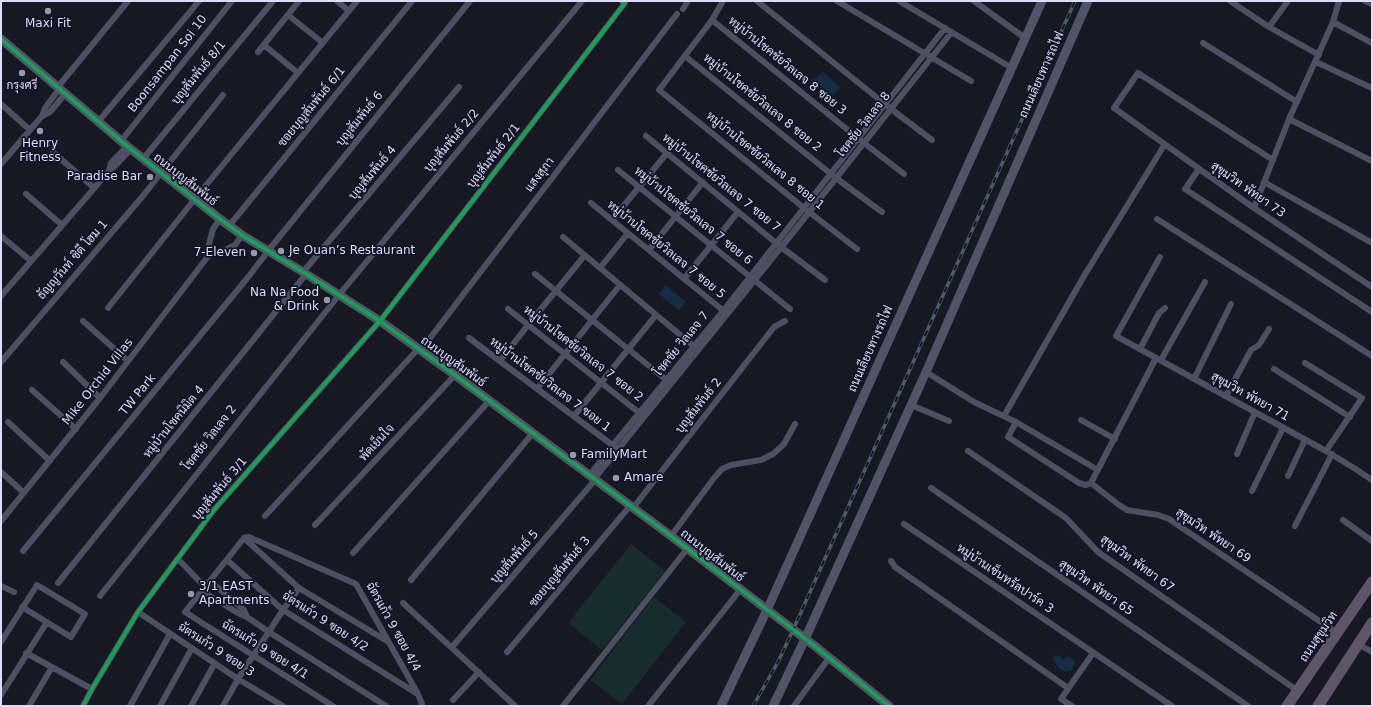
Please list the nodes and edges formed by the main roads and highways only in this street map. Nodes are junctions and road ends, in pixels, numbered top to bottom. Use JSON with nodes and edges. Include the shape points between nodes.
{"nodes":[{"id":1,"x":1372,"y":582,"type":"edge"},
{"id":2,"x":1372,"y":623,"type":"edge"},
{"id":3,"x":1287,"y":706,"type":"edge"},
{"id":4,"x":1318,"y":706,"type":"edge"}],
"edges":[{"from":1,"to":3,"type":"highway","name":"ถนนสุขุมวิท"},
{"from":2,"to":4,"type":"highway"}]}
